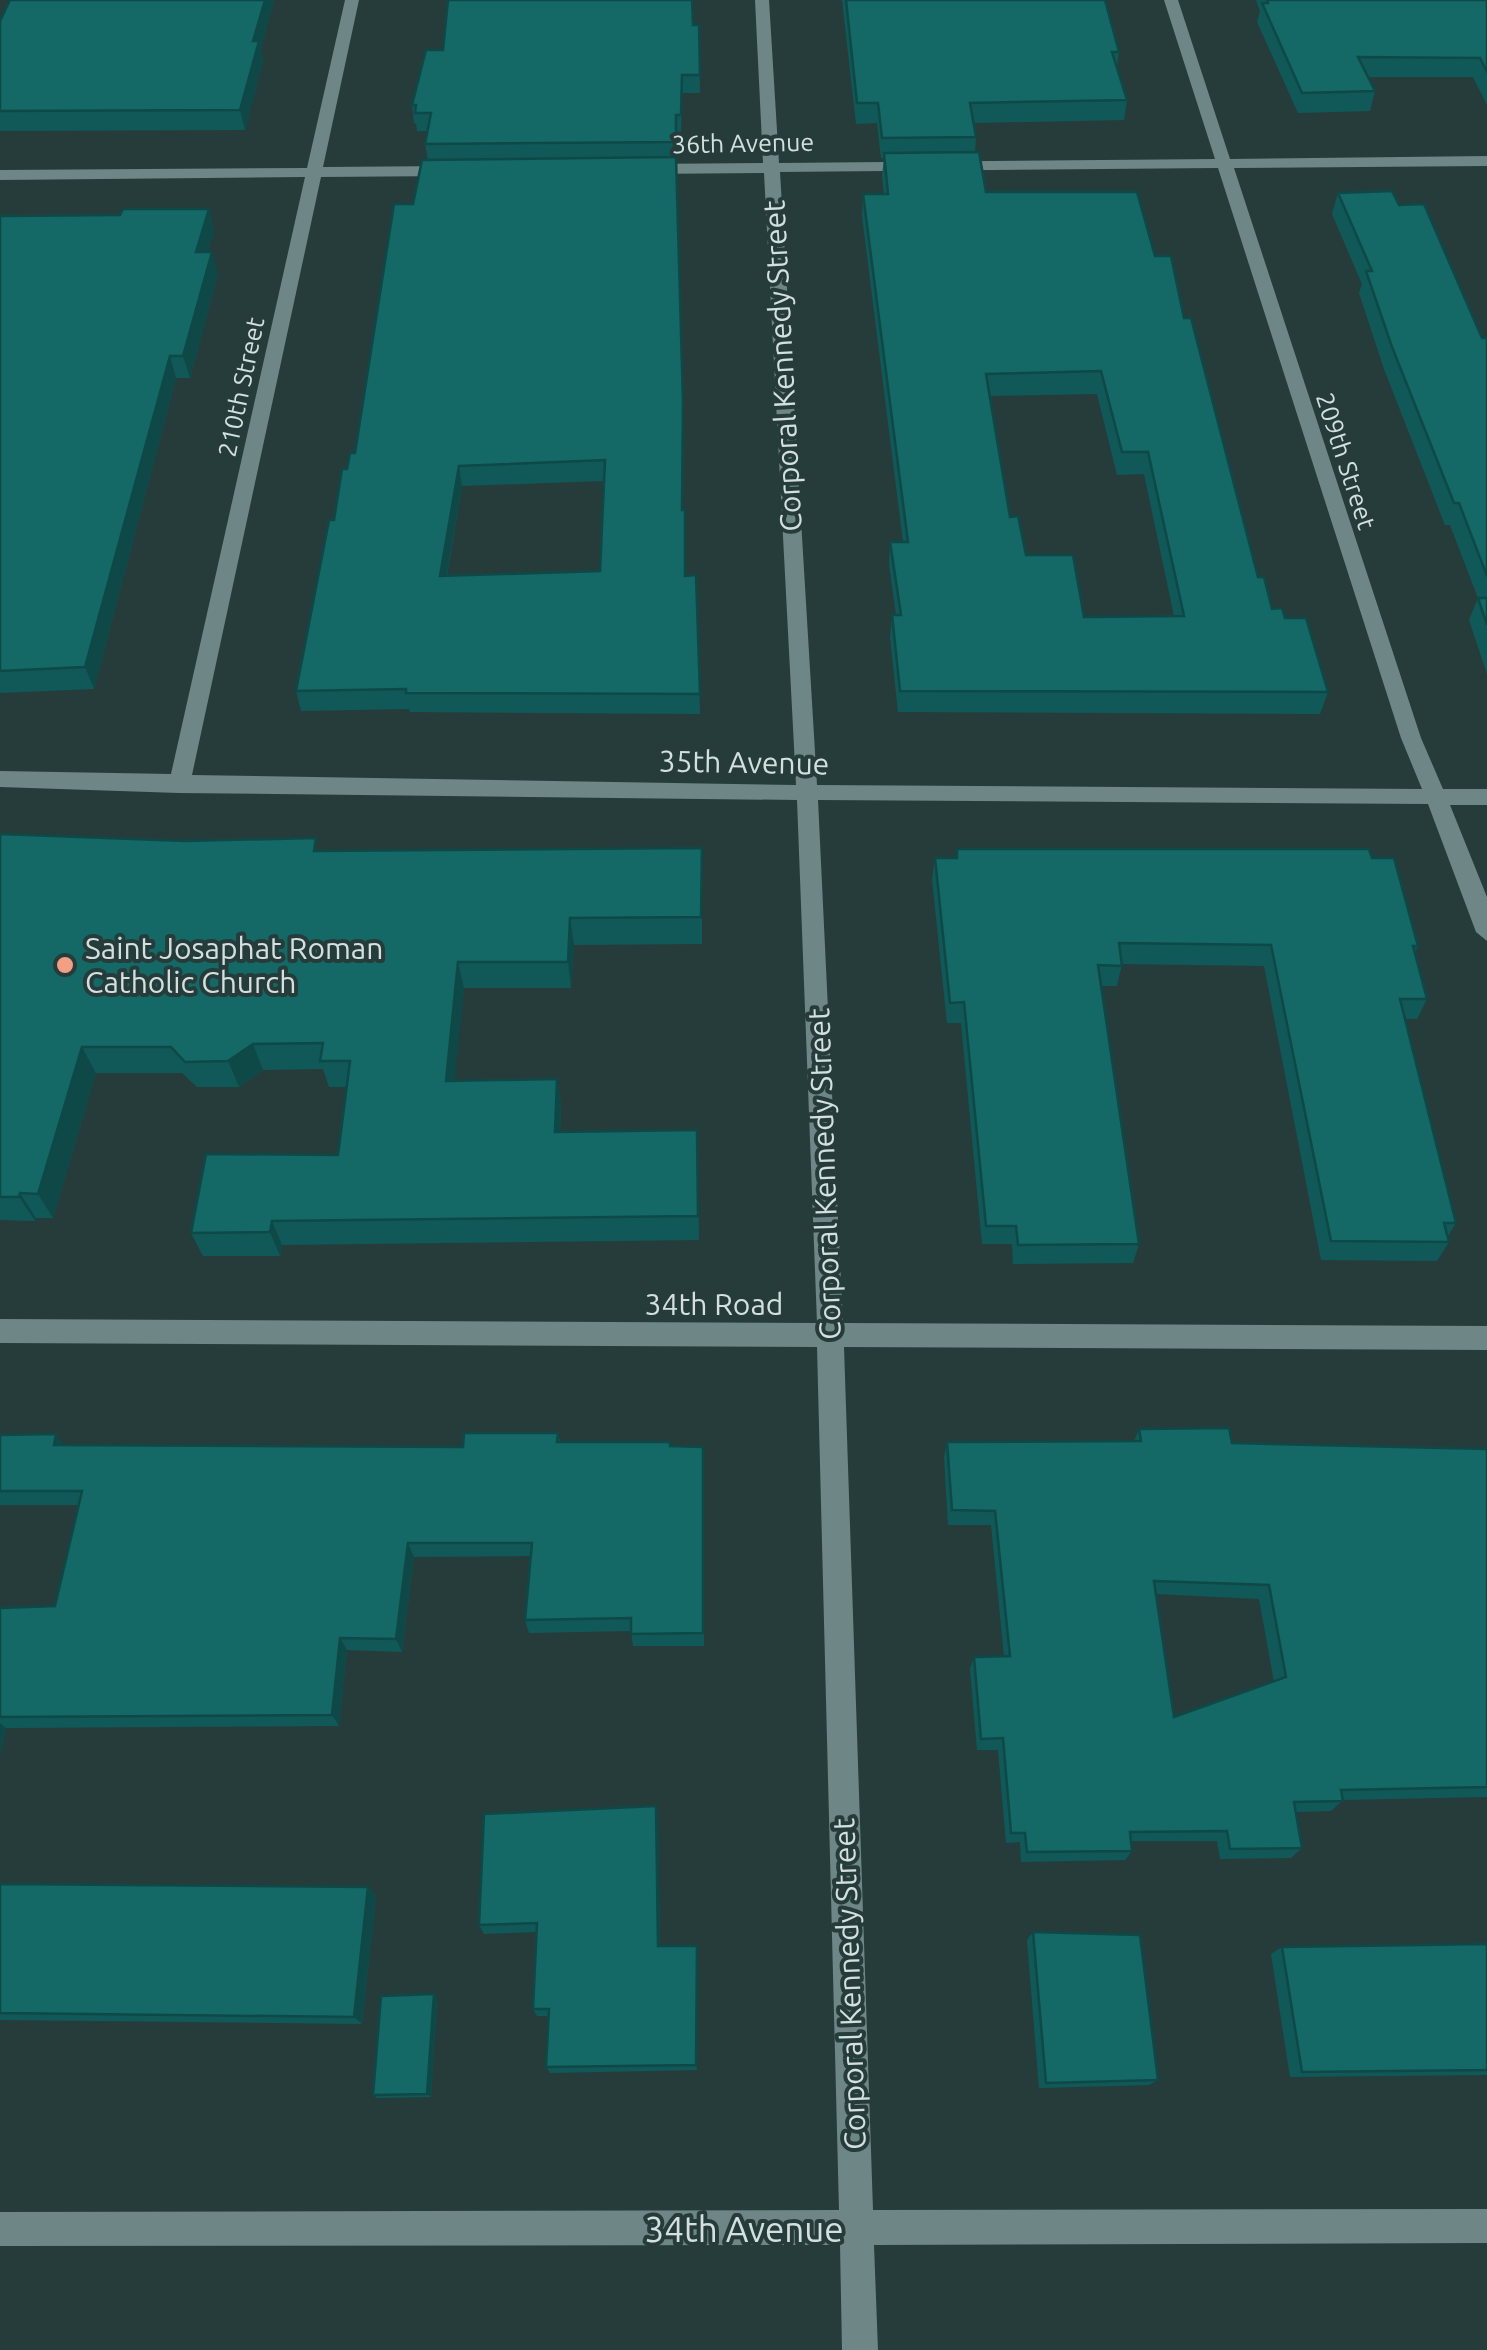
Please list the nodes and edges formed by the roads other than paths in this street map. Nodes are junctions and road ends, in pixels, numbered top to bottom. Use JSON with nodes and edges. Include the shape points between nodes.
{"nodes":[{"id":1,"x":352,"y":0,"type":"edge"},
{"id":2,"x":762,"y":0,"type":"edge"},
{"id":3,"x":1171,"y":0,"type":"edge"},
{"id":4,"x":1487,"y":160,"type":"edge"},
{"id":5,"x":1222,"y":163,"type":"junction"},
{"id":6,"x":770,"y":168,"type":"junction"},
{"id":7,"x":632,"y":169,"type":"edge"},
{"id":8,"x":475,"y":171,"type":"edge"},
{"id":9,"x":314,"y":172,"type":"junction"},
{"id":10,"x":0,"y":175,"type":"edge"},
{"id":11,"x":0,"y":779,"type":"edge"},
{"id":12,"x":179,"y":785,"type":"junction"},
{"id":13,"x":807,"y":792,"type":"junction"},
{"id":14,"x":1436,"y":797,"type":"junction"},
{"id":15,"x":1487,"y":797,"type":"edge"},
{"id":16,"x":1487,"y":932,"type":"edge"},
{"id":17,"x":0,"y":1331,"type":"edge"},
{"id":18,"x":831,"y":1338,"type":"junction"},
{"id":19,"x":1487,"y":1338,"type":"edge"},
{"id":20,"x":1487,"y":2226,"type":"edge"},
{"id":21,"x":0,"y":2229,"type":"edge"},
{"id":22,"x":855,"y":2229,"type":"junction"},
{"id":23,"x":860,"y":2350,"type":"edge"}],
"edges":[{"from":1,"to":9,"type":"street","name":"210th Street"},
{"from":2,"to":6,"type":"street","name":"Corporal Kennedy Street"},
{"from":3,"to":5,"type":"street","name":"209th Street"},
{"from":4,"to":5,"type":"street","name":"36th Avenue"},
{"from":5,"to":6,"type":"street","name":"36th Avenue"},
{"from":5,"to":14,"type":"street","name":"209th Street"},
{"from":6,"to":7,"type":"street","name":"36th Avenue"},
{"from":6,"to":13,"type":"street","name":"Corporal Kennedy Street"},
{"from":8,"to":9,"type":"street"},
{"from":9,"to":10,"type":"street"},
{"from":9,"to":12,"type":"street","name":"210th Street"},
{"from":11,"to":12,"type":"street","name":"35th Avenue"},
{"from":12,"to":13,"type":"street","name":"35th Avenue"},
{"from":13,"to":14,"type":"street","name":"35th Avenue"},
{"from":13,"to":18,"type":"street","name":"Corporal Kennedy Street"},
{"from":14,"to":15,"type":"street","name":"35th Avenue"},
{"from":14,"to":16,"type":"street","name":"209th Street"},
{"from":17,"to":18,"type":"street","name":"34th Road"},
{"from":18,"to":19,"type":"street","name":"34th Road"},
{"from":18,"to":22,"type":"street","name":"Corporal Kennedy Street"},
{"from":20,"to":22,"type":"street","name":"34th Avenue"},
{"from":21,"to":22,"type":"street","name":"34th Avenue"},
{"from":22,"to":23,"type":"street","name":"Corporal Kennedy Street"}]}
